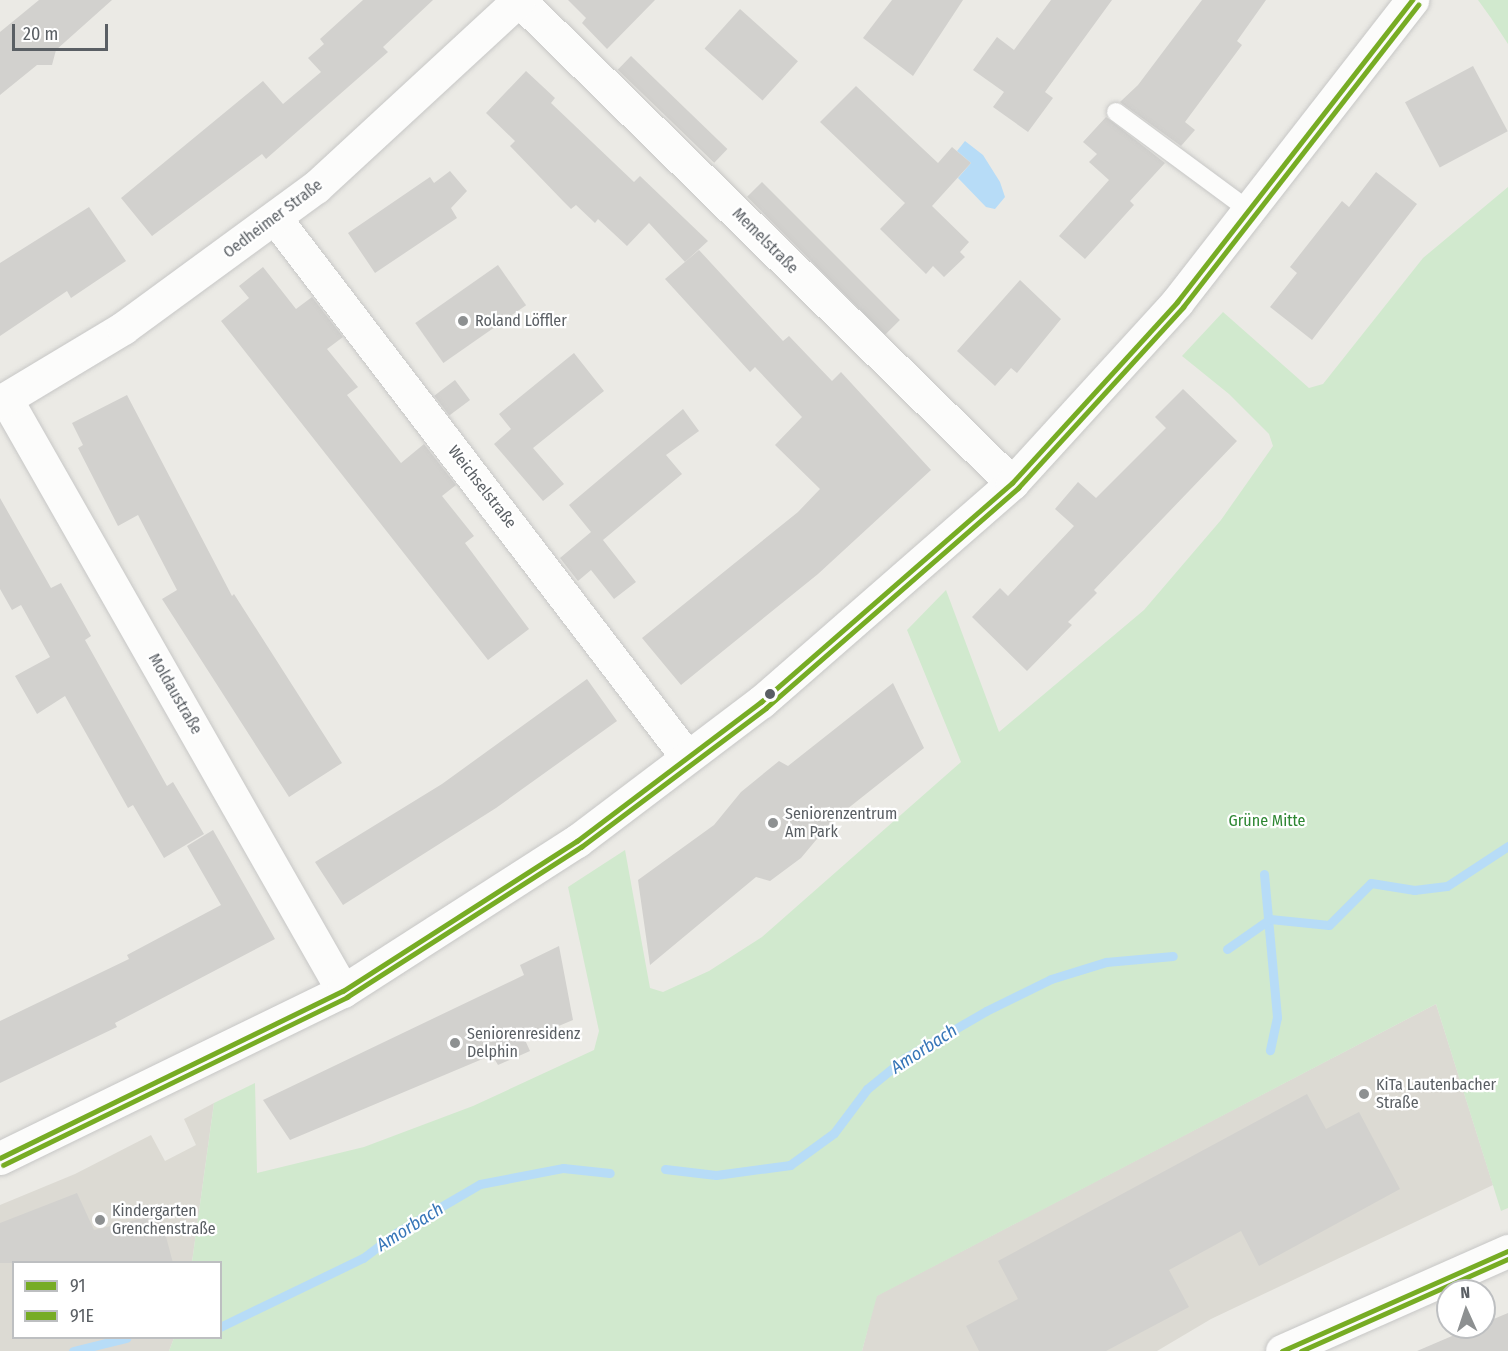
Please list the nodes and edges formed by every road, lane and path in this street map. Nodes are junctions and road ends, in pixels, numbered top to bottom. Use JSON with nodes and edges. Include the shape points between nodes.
{"nodes":[{"id":1,"x":519,"y":0,"type":"edge"},
{"id":2,"x":1412,"y":0,"type":"edge"},
{"id":3,"x":1116,"y":112,"type":"dead end"},
{"id":4,"x":1247,"y":209,"type":"junction"},
{"id":5,"x":275,"y":218,"type":"junction"},
{"id":6,"x":3,"y":400,"type":"edge"},
{"id":7,"x":1012,"y":483,"type":"junction"},
{"id":8,"x":687,"y":757,"type":"junction"},
{"id":9,"x":343,"y":991,"type":"junction"},
{"id":10,"x":0,"y":1158,"type":"edge"},
{"id":11,"x":1508,"y":1251,"type":"edge"},
{"id":12,"x":1282,"y":1351,"type":"edge"}],
"edges":[{"from":1,"to":5,"type":"street","name":"Oedheimer Straße","via":[[378,133]]},
{"from":1,"to":7,"type":"street","name":"Memelstraße"},
{"from":2,"to":4,"type":"street"},
{"from":3,"to":4,"type":"lane"},
{"from":4,"to":7,"type":"street","via":[[1177,302]]},
{"from":5,"to":6,"type":"street","name":"Oedheimer Straße","via":[[123,328]]},
{"from":5,"to":8,"type":"street","name":"Weichselstraße"},
{"from":6,"to":9,"type":"street","name":"Moldaustraße"},
{"from":7,"to":8,"type":"street","via":[[761,702]]},
{"from":8,"to":9,"type":"street","via":[[577,841]]},
{"from":9,"to":10,"type":"street"},
{"from":11,"to":12,"type":"street"}]}
